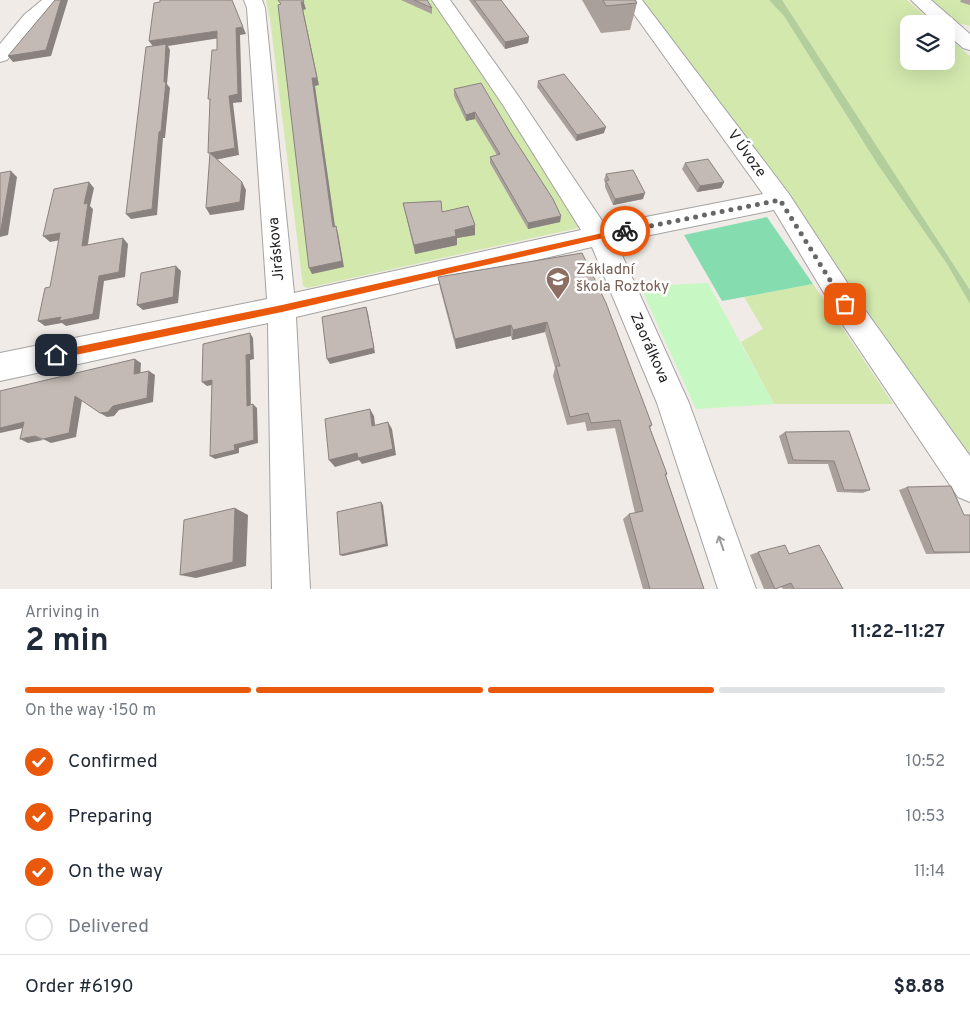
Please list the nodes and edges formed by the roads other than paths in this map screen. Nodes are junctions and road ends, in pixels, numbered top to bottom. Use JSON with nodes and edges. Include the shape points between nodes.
{"nodes":[{"id":1,"x":53,"y":0,"type":"edge"},
{"id":2,"x":253,"y":0,"type":"edge"},
{"id":3,"x":441,"y":0,"type":"edge"},
{"id":4,"x":633,"y":0,"type":"edge"},
{"id":5,"x":920,"y":0,"type":"edge"},
{"id":6,"x":962,"y":30,"type":"edge"},
{"id":7,"x":970,"y":44,"type":"edge"},
{"id":8,"x":0,"y":56,"type":"edge"},
{"id":9,"x":780,"y":200,"type":"junction"},
{"id":10,"x":598,"y":236,"type":"junction"},
{"id":11,"x":282,"y":308,"type":"junction"},
{"id":12,"x":0,"y":367,"type":"edge"},
{"id":13,"x":970,"y":485,"type":"edge"},
{"id":14,"x":291,"y":589,"type":"edge"},
{"id":15,"x":737,"y":589,"type":"edge"}],
"edges":[{"from":1,"to":8,"type":"street","via":[[30,19]]},
{"from":2,"to":11,"type":"street","name":"Jiráskova"},
{"from":3,"to":10,"type":"street","name":"Zaorálkova","via":[[512,102]]},
{"from":4,"to":9,"type":"street","name":"V Úvoze"},
{"from":5,"to":6,"type":"street"},
{"from":6,"to":7,"type":"street"},
{"from":9,"to":10,"type":"street"},
{"from":9,"to":13,"type":"street","name":"V Úvoze","via":[[855,319]]},
{"from":10,"to":11,"type":"street"},
{"from":15,"to":10,"type":"street","name":"Zaorálkova","one_way":true,"via":[[673,403]]},
{"from":11,"to":12,"type":"street"},
{"from":11,"to":14,"type":"street","name":"Jiráskova"}]}
